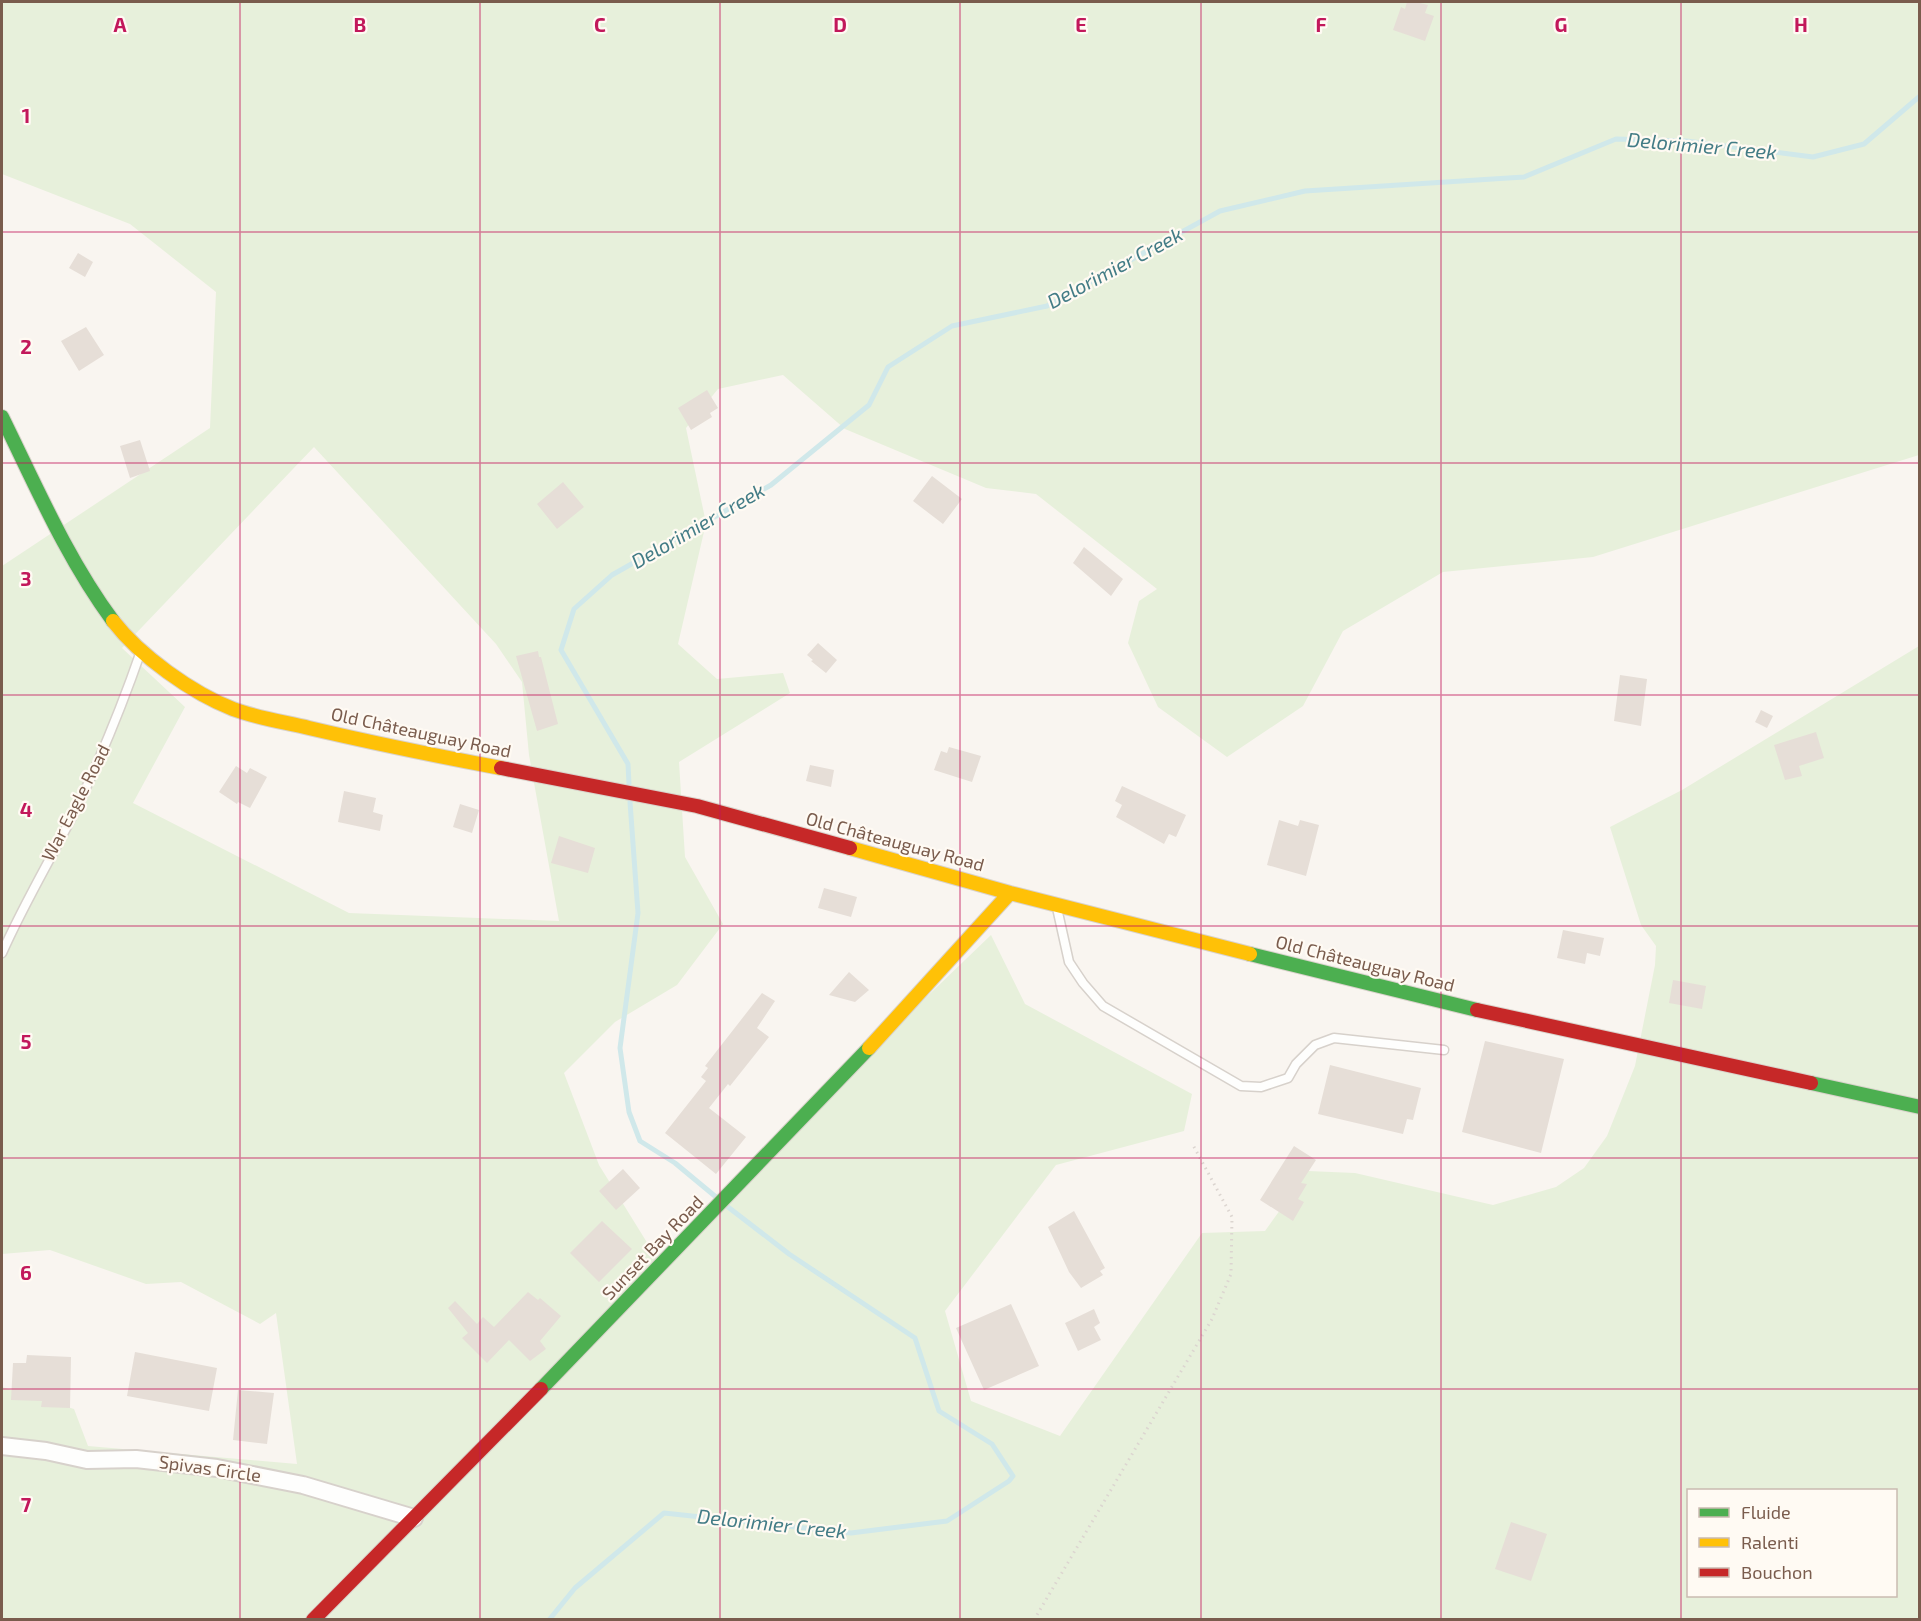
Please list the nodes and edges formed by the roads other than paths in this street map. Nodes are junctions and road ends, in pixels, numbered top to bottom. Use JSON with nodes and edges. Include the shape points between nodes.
{"nodes":[{"id":1,"x":2,"y":417,"type":"edge"},
{"id":2,"x":142,"y":650,"type":"junction"},
{"id":3,"x":1010,"y":893,"type":"junction"},
{"id":4,"x":1056,"y":904,"type":"junction"},
{"id":5,"x":2,"y":953,"type":"edge"},
{"id":6,"x":1444,"y":1050,"type":"dead end"},
{"id":7,"x":1920,"y":1107,"type":"edge"},
{"id":8,"x":2,"y":1446,"type":"edge"},
{"id":9,"x":414,"y":1518,"type":"junction"},
{"id":10,"x":314,"y":1620,"type":"edge"}],
"edges":[{"from":1,"to":2,"type":"street","name":"Old Châteauguay Road","via":[[98,600],[125,636]]},
{"from":2,"to":3,"type":"street","name":"Old Châteauguay Road","via":[[206,698],[235,710],[385,746],[697,806]]},
{"from":2,"to":5,"type":"lane","name":"War Eagle Road","via":[[117,721],[84,793]]},
{"from":3,"to":4,"type":"street","name":"Old Châteauguay Road"},
{"from":3,"to":9,"type":"street","name":"Sunset Bay Road","via":[[875,1043]]},
{"from":4,"to":6,"type":"lane","via":[[1069,962],[1103,1006],[1241,1086],[1261,1087],[1288,1078],[1315,1045],[1334,1038]]},
{"from":4,"to":7,"type":"street","name":"Old Châteauguay Road","via":[[1434,1000]]},
{"from":8,"to":9,"type":"street","name":"Spivas Circle","via":[[87,1460],[136,1459],[217,1468],[303,1485]]},
{"from":9,"to":10,"type":"street","name":"Sunset Bay Road"}]}
